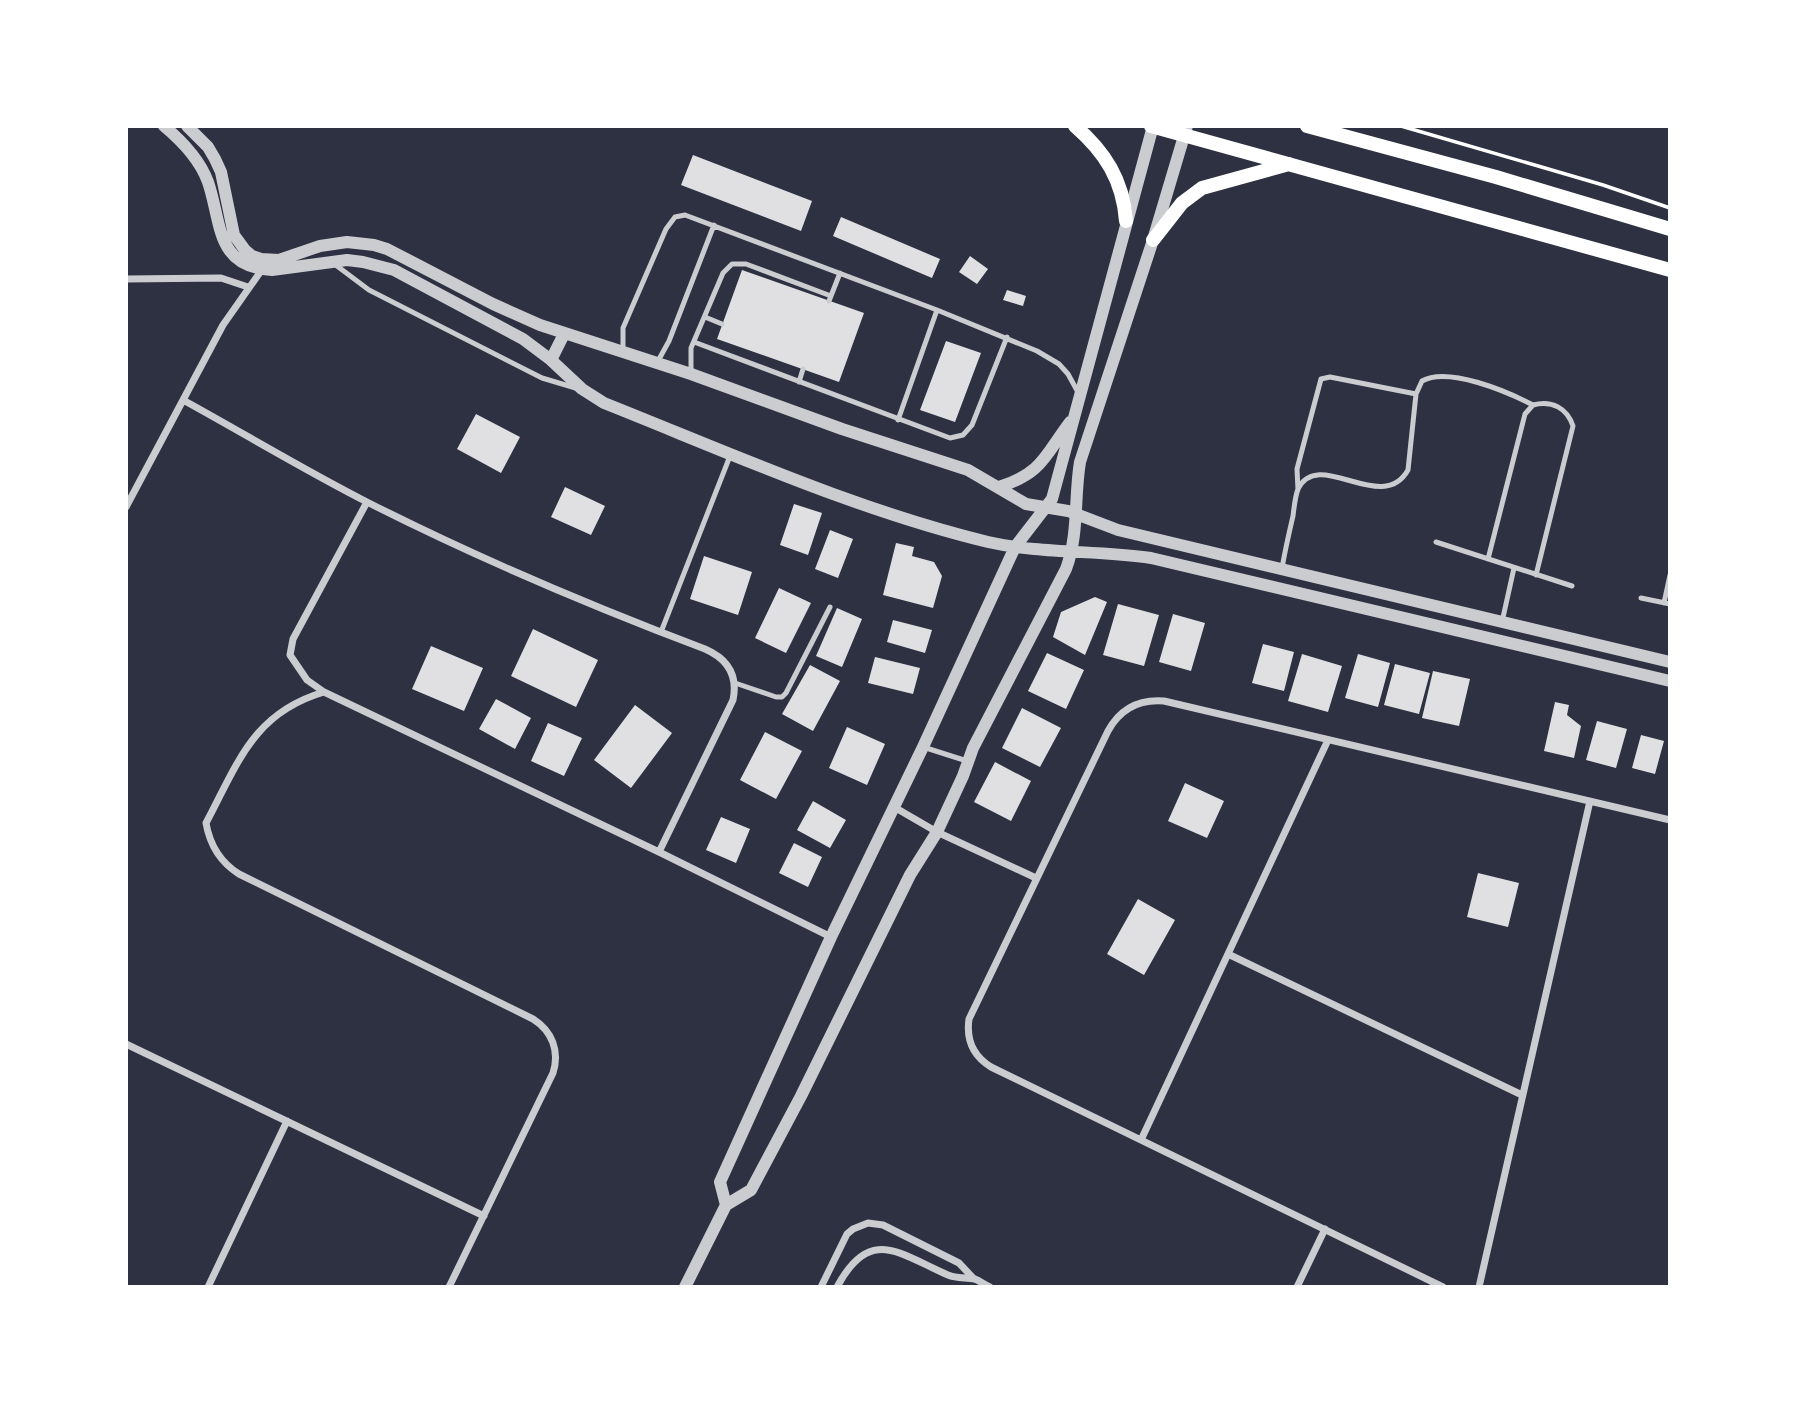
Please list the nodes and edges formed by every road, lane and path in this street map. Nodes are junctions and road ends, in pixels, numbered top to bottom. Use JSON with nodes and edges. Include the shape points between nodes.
{"nodes":[{"id":1,"x":164,"y":126,"type":"edge"},
{"id":2,"x":187,"y":126,"type":"edge"},
{"id":3,"x":1075,"y":126,"type":"edge"},
{"id":4,"x":1152,"y":126,"type":"edge"},
{"id":5,"x":1307,"y":126,"type":"edge"},
{"id":6,"x":1321,"y":126,"type":"edge"},
{"id":7,"x":1401,"y":126,"type":"edge"},
{"id":8,"x":1185,"y":131,"type":"edge"},
{"id":9,"x":1340,"y":135,"type":"junction"},
{"id":10,"x":1289,"y":164,"type":"junction"},
{"id":11,"x":221,"y":172,"type":"junction"},
{"id":12,"x":208,"y":180,"type":"junction"},
{"id":13,"x":1670,"y":208,"type":"edge"},
{"id":14,"x":1126,"y":221,"type":"junction"},
{"id":15,"x":714,"y":225,"type":"junction"},
{"id":16,"x":1670,"y":229,"type":"edge"},
{"id":17,"x":1153,"y":240,"type":"junction"},
{"id":18,"x":331,"y":261,"type":"junction"},
{"id":19,"x":265,"y":265,"type":"junction"},
{"id":20,"x":1670,"y":270,"type":"edge"},
{"id":21,"x":840,"y":273,"type":"junction"},
{"id":22,"x":126,"y":279,"type":"edge"},
{"id":23,"x":248,"y":288,"type":"junction"},
{"id":24,"x":937,"y":310,"type":"junction"},
{"id":25,"x":705,"y":317,"type":"junction"},
{"id":26,"x":722,"y":324,"type":"dead end"},
{"id":27,"x":564,"y":334,"type":"junction"},
{"id":28,"x":1007,"y":337,"type":"junction"},
{"id":29,"x":694,"y":342,"type":"junction"},
{"id":30,"x":624,"y":352,"type":"junction"},
{"id":31,"x":551,"y":360,"type":"junction"},
{"id":32,"x":657,"y":362,"type":"junction"},
{"id":33,"x":803,"y":369,"type":"dead end"},
{"id":34,"x":691,"y":374,"type":"junction"},
{"id":35,"x":799,"y":382,"type":"junction"},
{"id":36,"x":582,"y":390,"type":"junction"},
{"id":37,"x":1416,"y":394,"type":"junction"},
{"id":38,"x":1080,"y":397,"type":"junction"},
{"id":39,"x":183,"y":400,"type":"junction"},
{"id":40,"x":1533,"y":405,"type":"junction"},
{"id":41,"x":1075,"y":417,"type":"junction"},
{"id":42,"x":898,"y":420,"type":"junction"},
{"id":43,"x":731,"y":453,"type":"junction"},
{"id":44,"x":999,"y":487,"type":"junction"},
{"id":45,"x":1298,"y":490,"type":"junction"},
{"id":46,"x":367,"y":502,"type":"junction"},
{"id":47,"x":126,"y":507,"type":"edge"},
{"id":48,"x":1046,"y":508,"type":"junction"},
{"id":49,"x":1076,"y":513,"type":"junction"},
{"id":50,"x":1436,"y":542,"type":"dead end"},
{"id":51,"x":1015,"y":547,"type":"junction"},
{"id":52,"x":1072,"y":550,"type":"junction"},
{"id":53,"x":1488,"y":559,"type":"junction"},
{"id":54,"x":1514,"y":568,"type":"junction"},
{"id":55,"x":1282,"y":569,"type":"junction"},
{"id":56,"x":1536,"y":575,"type":"junction"},
{"id":57,"x":1670,"y":575,"type":"edge"},
{"id":58,"x":1572,"y":586,"type":"dead end"},
{"id":59,"x":1641,"y":598,"type":"dead end"},
{"id":60,"x":1667,"y":603,"type":"edge"},
{"id":61,"x":830,"y":607,"type":"dead end"},
{"id":62,"x":1502,"y":622,"type":"junction"},
{"id":63,"x":661,"y":632,"type":"junction"},
{"id":64,"x":1670,"y":662,"type":"edge"},
{"id":65,"x":1670,"y":681,"type":"edge"},
{"id":66,"x":735,"y":683,"type":"junction"},
{"id":67,"x":324,"y":692,"type":"junction"},
{"id":68,"x":1328,"y":740,"type":"junction"},
{"id":69,"x":923,"y":747,"type":"junction"},
{"id":70,"x":968,"y":761,"type":"junction"},
{"id":71,"x":1590,"y":801,"type":"junction"},
{"id":72,"x":894,"y":807,"type":"junction"},
{"id":73,"x":1670,"y":820,"type":"edge"},
{"id":74,"x":937,"y":832,"type":"junction"},
{"id":75,"x":659,"y":852,"type":"junction"},
{"id":76,"x":1036,"y":878,"type":"junction"},
{"id":77,"x":831,"y":937,"type":"junction"},
{"id":78,"x":1228,"y":954,"type":"junction"},
{"id":79,"x":126,"y":1044,"type":"edge"},
{"id":80,"x":1522,"y":1095,"type":"junction"},
{"id":81,"x":287,"y":1121,"type":"junction"},
{"id":82,"x":1140,"y":1140,"type":"junction"},
{"id":83,"x":726,"y":1205,"type":"junction"},
{"id":84,"x":484,"y":1216,"type":"junction"},
{"id":85,"x":1325,"y":1229,"type":"junction"},
{"id":86,"x":974,"y":1279,"type":"junction"},
{"id":87,"x":208,"y":1287,"type":"edge"},
{"id":88,"x":449,"y":1287,"type":"edge"},
{"id":89,"x":685,"y":1287,"type":"edge"},
{"id":90,"x":821,"y":1287,"type":"edge"},
{"id":91,"x":837,"y":1287,"type":"edge"},
{"id":92,"x":990,"y":1287,"type":"edge"},
{"id":93,"x":1297,"y":1287,"type":"edge"},
{"id":94,"x":1443,"y":1287,"type":"edge"},
{"id":95,"x":1479,"y":1287,"type":"edge"}],
"edges":[{"from":1,"to":12,"type":"street","via":[[188,149]]},
{"from":2,"to":11,"type":"street","via":[[208,147]]},
{"from":3,"to":14,"type":"main road","via":[[1101,151],[1115,173]]},
{"from":4,"to":8,"type":"main road"},
{"from":4,"to":14,"type":"street"},
{"from":5,"to":9,"type":"main road"},
{"from":6,"to":9,"type":"main road"},
{"from":7,"to":13,"type":"path"},
{"from":8,"to":10,"type":"main road"},
{"from":8,"to":17,"type":"street"},
{"from":9,"to":16,"type":"main road"},
{"from":10,"to":17,"type":"main road","via":[[1202,188],[1182,203]]},
{"from":10,"to":20,"type":"main road"},
{"from":11,"to":12,"type":"street"},
{"from":11,"to":19,"type":"street","via":[[234,234],[245,250]]},
{"from":12,"to":19,"type":"street","via":[[228,249],[243,263]]},
{"from":14,"to":38,"type":"street"},
{"from":15,"to":21,"type":"lane"},
{"from":15,"to":30,"type":"lane","via":[[690,216],[675,217],[668,224],[623,328]]},
{"from":15,"to":32,"type":"lane"},
{"from":17,"to":49,"type":"street","via":[[1080,462]]},
{"from":18,"to":19,"type":"street","via":[[272,270]]},
{"from":18,"to":31,"type":"street","via":[[363,262],[394,270],[523,339]]},
{"from":18,"to":36,"type":"lane","via":[[394,303],[542,378]]},
{"from":19,"to":23,"type":"street"},
{"from":19,"to":27,"type":"street","via":[[333,243],[374,245]]},
{"from":21,"to":24,"type":"lane"},
{"from":21,"to":25,"type":"lane","via":[[830,299],[737,263],[725,269]]},
{"from":22,"to":23,"type":"street","via":[[220,278]]},
{"from":23,"to":39,"type":"street"},
{"from":24,"to":28,"type":"lane"},
{"from":24,"to":42,"type":"lane"},
{"from":25,"to":26,"type":"lane"},
{"from":25,"to":29,"type":"lane"},
{"from":27,"to":30,"type":"street"},
{"from":27,"to":31,"type":"street"},
{"from":28,"to":38,"type":"lane","via":[[1049,356],[1068,374]]},
{"from":28,"to":42,"type":"lane","via":[[976,417],[963,435],[943,437]]},
{"from":29,"to":34,"type":"lane"},
{"from":29,"to":35,"type":"lane"},
{"from":30,"to":32,"type":"street"},
{"from":31,"to":36,"type":"street"},
{"from":32,"to":34,"type":"street"},
{"from":33,"to":35,"type":"lane"},
{"from":34,"to":44,"type":"street","via":[[968,470]]},
{"from":35,"to":42,"type":"lane"},
{"from":36,"to":43,"type":"street"},
{"from":37,"to":40,"type":"lane","via":[[1427,378],[1451,377],[1495,388]]},
{"from":37,"to":45,"type":"lane","via":[[1408,470],[1398,483],[1382,488],[1322,474],[1309,478]]},
{"from":37,"to":45,"type":"lane","via":[[1321,379],[1297,469]]},
{"from":38,"to":41,"type":"street"},
{"from":39,"to":46,"type":"street"},
{"from":39,"to":47,"type":"street"},
{"from":40,"to":53,"type":"lane","via":[[1525,414]]},
{"from":40,"to":56,"type":"lane","via":[[1559,407],[1573,426]]},
{"from":41,"to":44,"type":"street","via":[[1037,468]]},
{"from":41,"to":48,"type":"street"},
{"from":43,"to":51,"type":"street","via":[[855,501]]},
{"from":43,"to":63,"type":"lane"},
{"from":44,"to":48,"type":"street","via":[[1026,504]]},
{"from":45,"to":55,"type":"lane"},
{"from":46,"to":63,"type":"street","via":[[524,576]]},
{"from":46,"to":67,"type":"street","via":[[293,639],[290,655],[307,680]]},
{"from":48,"to":49,"type":"street"},
{"from":48,"to":51,"type":"street"},
{"from":49,"to":52,"type":"street"},
{"from":49,"to":55,"type":"street","via":[[1118,530]]},
{"from":50,"to":53,"type":"lane"},
{"from":51,"to":52,"type":"street"},
{"from":51,"to":69,"type":"street"},
{"from":52,"to":65,"type":"street","via":[[1177,564]]},
{"from":52,"to":70,"type":"street"},
{"from":53,"to":54,"type":"lane"},
{"from":54,"to":56,"type":"lane"},
{"from":54,"to":62,"type":"lane"},
{"from":55,"to":62,"type":"street"},
{"from":56,"to":58,"type":"lane"},
{"from":57,"to":60,"type":"lane"},
{"from":59,"to":60,"type":"lane"},
{"from":61,"to":66,"type":"lane","via":[[782,697]]},
{"from":62,"to":64,"type":"street"},
{"from":63,"to":66,"type":"street","via":[[714,653],[728,665]]},
{"from":66,"to":75,"type":"street","via":[[730,709]]},
{"from":67,"to":75,"type":"street"},
{"from":67,"to":84,"type":"street","via":[[295,702],[256,734],[206,823],[214,849],[239,874],[533,1019],[550,1035],[555,1050],[553,1073]]},
{"from":68,"to":71,"type":"street"},
{"from":68,"to":76,"type":"street","via":[[1164,701],[1135,704],[1119,715],[1108,731]]},
{"from":68,"to":78,"type":"street"},
{"from":69,"to":70,"type":"lane"},
{"from":69,"to":72,"type":"street"},
{"from":70,"to":74,"type":"street"},
{"from":71,"to":73,"type":"street"},
{"from":71,"to":80,"type":"street"},
{"from":72,"to":74,"type":"street"},
{"from":72,"to":77,"type":"street"},
{"from":74,"to":76,"type":"street"},
{"from":74,"to":83,"type":"street","via":[[910,875],[751,1190]]},
{"from":75,"to":77,"type":"street"},
{"from":76,"to":82,"type":"street","via":[[970,1019],[968,1038],[991,1067]]},
{"from":77,"to":83,"type":"street","via":[[720,1182]]},
{"from":78,"to":80,"type":"street"},
{"from":78,"to":82,"type":"street"},
{"from":79,"to":81,"type":"street"},
{"from":80,"to":95,"type":"street"},
{"from":81,"to":84,"type":"street"},
{"from":81,"to":87,"type":"street"},
{"from":82,"to":85,"type":"street"},
{"from":83,"to":89,"type":"street"},
{"from":84,"to":88,"type":"street"},
{"from":85,"to":93,"type":"street"},
{"from":85,"to":94,"type":"street"},
{"from":86,"to":90,"type":"street","via":[[959,1263],[883,1224],[868,1223],[847,1234]]},
{"from":86,"to":91,"type":"street","via":[[954,1277],[885,1249],[859,1256]]},
{"from":86,"to":92,"type":"street"}]}
